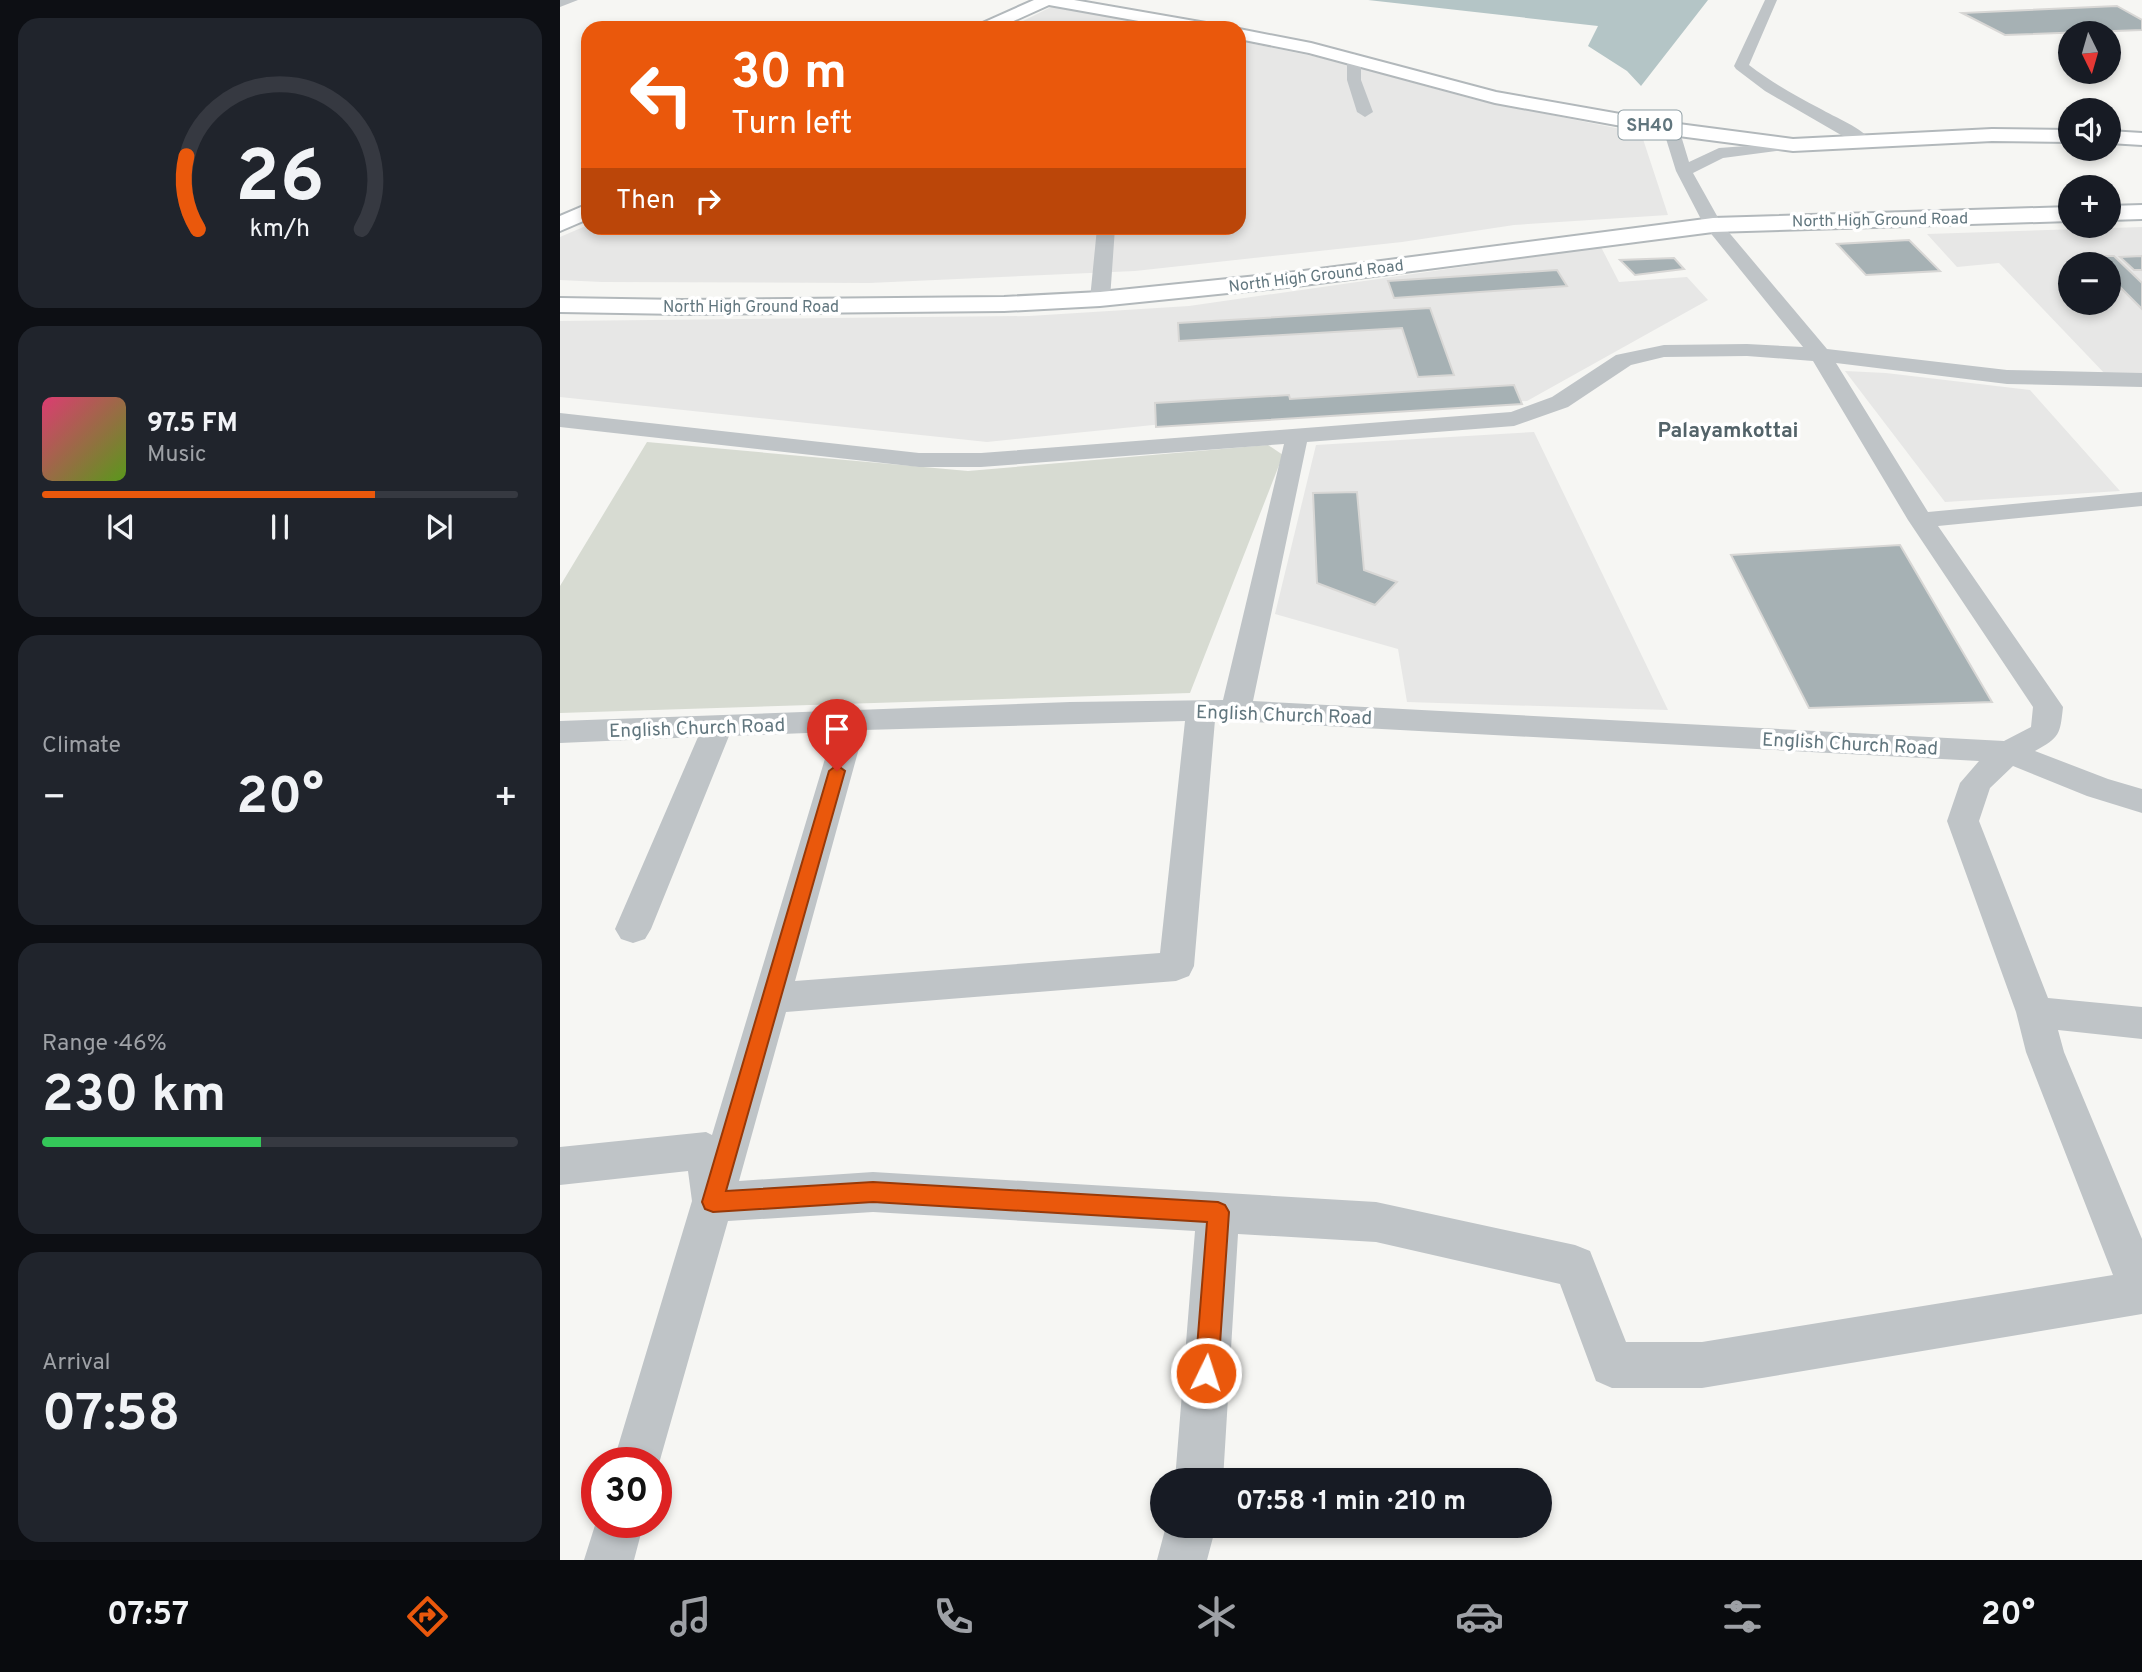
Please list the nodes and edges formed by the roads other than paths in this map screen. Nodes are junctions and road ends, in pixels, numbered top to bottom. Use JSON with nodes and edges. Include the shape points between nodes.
{"nodes":[{"id":1,"x":572,"y":0,"type":"edge"},
{"id":2,"x":1047,"y":0,"type":"edge"},
{"id":3,"x":1771,"y":0,"type":"edge"},
{"id":4,"x":560,"y":3,"type":"edge"},
{"id":5,"x":1000,"y":21,"type":"edge"},
{"id":6,"x":1166,"y":21,"type":"edge"},
{"id":7,"x":1246,"y":35,"type":"edge"},
{"id":8,"x":1354,"y":58,"type":"junction"},
{"id":9,"x":1365,"y":112,"type":"dead end"},
{"id":10,"x":1671,"y":129,"type":"junction"},
{"id":11,"x":2058,"y":136,"type":"edge"},
{"id":12,"x":2121,"y":138,"type":"edge"},
{"id":13,"x":2142,"y":139,"type":"edge"},
{"id":14,"x":1866,"y":143,"type":"junction"},
{"id":15,"x":1793,"y":145,"type":"junction"},
{"id":16,"x":1684,"y":172,"type":"junction"},
{"id":17,"x":2142,"y":212,"type":"edge"},
{"id":18,"x":2121,"y":213,"type":"edge"},
{"id":19,"x":581,"y":214,"type":"edge"},
{"id":20,"x":2058,"y":214,"type":"edge"},
{"id":21,"x":560,"y":224,"type":"edge"},
{"id":22,"x":1713,"y":225,"type":"junction"},
{"id":23,"x":1105,"y":235,"type":"edge"},
{"id":24,"x":1100,"y":299,"type":"junction"},
{"id":25,"x":560,"y":305,"type":"edge"},
{"id":26,"x":1820,"y":355,"type":"junction"},
{"id":27,"x":2142,"y":380,"type":"edge"},
{"id":28,"x":560,"y":420,"type":"edge"},
{"id":29,"x":1297,"y":436,"type":"junction"},
{"id":30,"x":2142,"y":499,"type":"edge"},
{"id":31,"x":1921,"y":520,"type":"junction"},
{"id":32,"x":1200,"y":710,"type":"junction"},
{"id":33,"x":1236,"y":710,"type":"junction"},
{"id":34,"x":852,"y":720,"type":"junction"},
{"id":35,"x":718,"y":726,"type":"junction"},
{"id":36,"x":560,"y":732,"type":"edge"},
{"id":37,"x":2008,"y":752,"type":"junction"},
{"id":38,"x":2142,"y":801,"type":"edge"},
{"id":39,"x":633,"y":929,"type":"dead end"},
{"id":40,"x":771,"y":998,"type":"junction"},
{"id":41,"x":2035,"y":1012,"type":"junction"},
{"id":42,"x":2142,"y":1023,"type":"edge"},
{"id":43,"x":560,"y":1166,"type":"edge"},
{"id":44,"x":713,"y":1202,"type":"junction"},
{"id":45,"x":1218,"y":1212,"type":"junction"},
{"id":46,"x":2142,"y":1292,"type":"edge"},
{"id":47,"x":642,"y":1447,"type":"edge"},
{"id":48,"x":1200,"y":1468,"type":"edge"},
{"id":49,"x":615,"y":1538,"type":"edge"},
{"id":50,"x":1188,"y":1538,"type":"edge"},
{"id":51,"x":609,"y":1560,"type":"edge"},
{"id":52,"x":1182,"y":1560,"type":"edge"}],
"edges":[{"from":1,"to":4,"type":"street"},
{"from":2,"to":5,"type":"main road"},
{"from":2,"to":6,"type":"main road"},
{"from":3,"to":14,"type":"street","via":[[1741,66],[1759,82]]},
{"from":7,"to":8,"type":"main road","number":"SH40"},
{"from":8,"to":9,"type":"street","via":[[1354,80]]},
{"from":8,"to":10,"type":"main road","number":"SH40","via":[[1495,97]]},
{"from":10,"to":15,"type":"main road","number":"SH40"},
{"from":10,"to":16,"type":"street"},
{"from":11,"to":14,"type":"main road","number":"SH40"},
{"from":12,"to":13,"type":"main road"},
{"from":14,"to":15,"type":"main road","number":"SH40"},
{"from":15,"to":16,"type":"street","via":[[1719,153]]},
{"from":16,"to":22,"type":"street"},
{"from":17,"to":18,"type":"main road"},
{"from":19,"to":21,"type":"main road"},
{"from":20,"to":22,"type":"main road","name":"North High Ground Road"},
{"from":22,"to":24,"type":"main road","name":"North High Ground Road","via":[[1296,279]]},
{"from":22,"to":26,"type":"street"},
{"from":23,"to":24,"type":"street"},
{"from":24,"to":25,"type":"main road","name":"North High Ground Road","via":[[738,307]]},
{"from":26,"to":27,"type":"street","via":[[2007,377]]},
{"from":26,"to":29,"type":"street","via":[[1664,351],[1624,360],[1560,402],[1514,419]]},
{"from":26,"to":31,"type":"street"},
{"from":28,"to":29,"type":"street","via":[[919,460],[981,460]]},
{"from":29,"to":33,"type":"street"},
{"from":30,"to":31,"type":"street"},
{"from":31,"to":37,"type":"street","via":[[2048,707],[2045,732]]},
{"from":32,"to":33,"type":"street","name":"English Church Road"},
{"from":32,"to":34,"type":"street","name":"English Church Road"},
{"from":32,"to":40,"type":"street","via":[[1176,966]]},
{"from":33,"to":37,"type":"street","name":"English Church Road"},
{"from":34,"to":35,"type":"street","name":"English Church Road"},
{"from":34,"to":40,"type":"street"},
{"from":35,"to":36,"type":"street","name":"English Church Road"},
{"from":35,"to":39,"type":"street"},
{"from":37,"to":38,"type":"street"},
{"from":37,"to":41,"type":"street","via":[[1976,783],[1963,821]]},
{"from":40,"to":44,"type":"street"},
{"from":41,"to":42,"type":"street"},
{"from":41,"to":46,"type":"street","via":[[2045,1052]]},
{"from":43,"to":44,"type":"street","via":[[706,1151]]},
{"from":44,"to":45,"type":"street","via":[[873,1192]]},
{"from":44,"to":47,"type":"street"},
{"from":45,"to":46,"type":"street","via":[[1376,1222],[1575,1266],[1612,1365],[1702,1365]]},
{"from":45,"to":48,"type":"street"},
{"from":49,"to":51,"type":"street"},
{"from":50,"to":52,"type":"street"}]}
